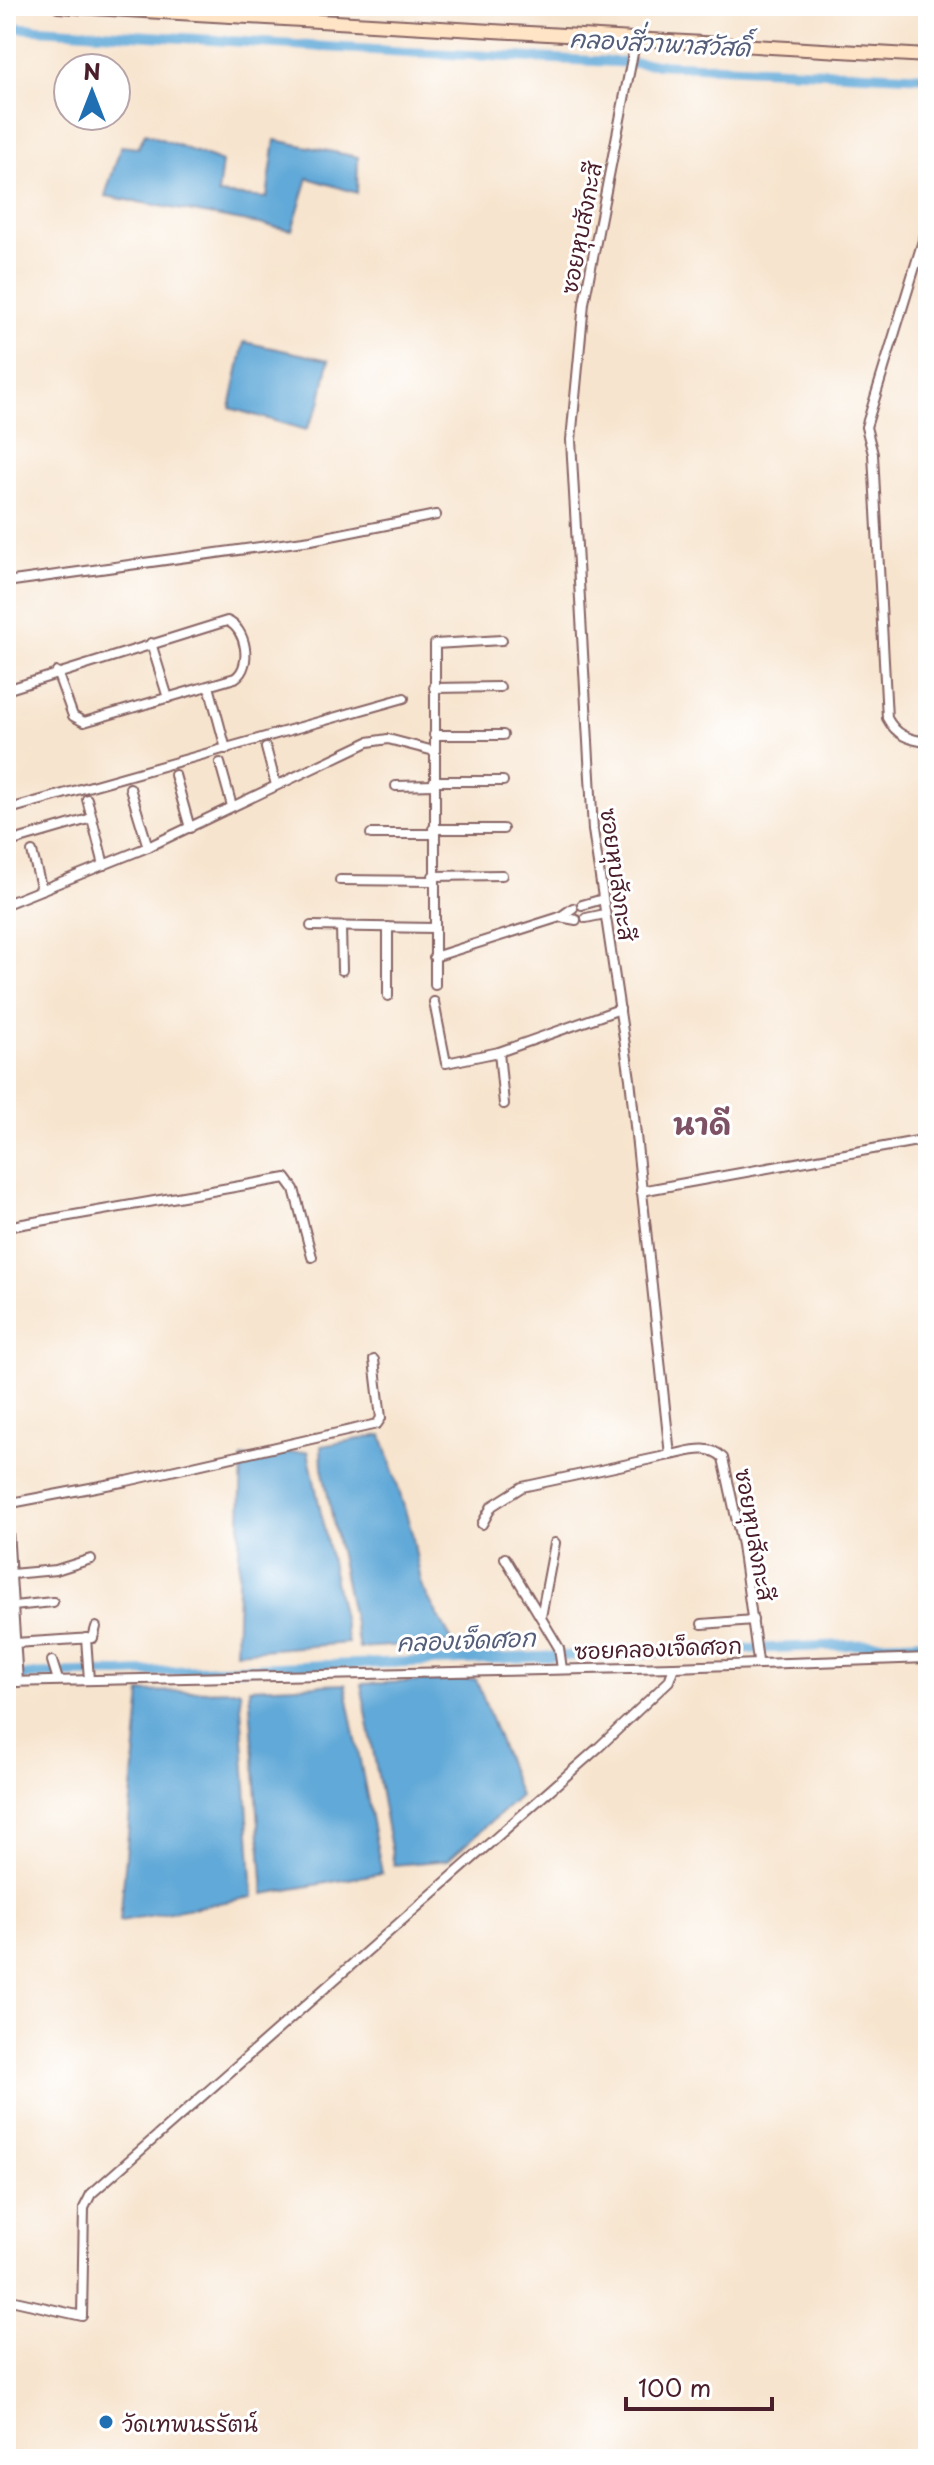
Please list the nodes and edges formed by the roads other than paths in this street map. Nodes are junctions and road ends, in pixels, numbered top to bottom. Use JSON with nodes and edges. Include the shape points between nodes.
{"nodes":[{"id":1,"x":58,"y":6,"type":"edge"},
{"id":2,"x":183,"y":9,"type":"edge"},
{"id":3,"x":635,"y":41,"type":"junction"},
{"id":4,"x":928,"y":56,"type":"edge"},
{"id":5,"x":928,"y":224,"type":"edge"},
{"id":6,"x":436,"y":515,"type":"dead end"},
{"id":7,"x":6,"y":582,"type":"edge"},
{"id":8,"x":502,"y":640,"type":"dead end"},
{"id":9,"x":151,"y":643,"type":"junction"},
{"id":10,"x":57,"y":672,"type":"junction"},
{"id":11,"x":209,"y":686,"type":"junction"},
{"id":12,"x":500,"y":687,"type":"dead end"},
{"id":13,"x":434,"y":688,"type":"junction"},
{"id":14,"x":6,"y":690,"type":"edge"},
{"id":15,"x":168,"y":698,"type":"junction"},
{"id":16,"x":404,"y":698,"type":"dead end"},
{"id":17,"x":434,"y":735,"type":"junction"},
{"id":18,"x":503,"y":735,"type":"dead end"},
{"id":19,"x":928,"y":742,"type":"edge"},
{"id":20,"x":266,"y":748,"type":"dead end"},
{"id":21,"x":226,"y":749,"type":"junction"},
{"id":22,"x":434,"y":751,"type":"junction"},
{"id":23,"x":220,"y":763,"type":"dead end"},
{"id":24,"x":175,"y":775,"type":"dead end"},
{"id":25,"x":503,"y":781,"type":"dead end"},
{"id":26,"x":434,"y":783,"type":"junction"},
{"id":27,"x":276,"y":785,"type":"junction"},
{"id":28,"x":396,"y":786,"type":"dead end"},
{"id":29,"x":130,"y":788,"type":"dead end"},
{"id":30,"x":87,"y":799,"type":"dead end"},
{"id":31,"x":232,"y":806,"type":"junction"},
{"id":32,"x":6,"y":810,"type":"edge"},
{"id":33,"x":92,"y":818,"type":"junction"},
{"id":34,"x":190,"y":828,"type":"junction"},
{"id":35,"x":503,"y":829,"type":"dead end"},
{"id":36,"x":433,"y":832,"type":"junction"},
{"id":37,"x":371,"y":834,"type":"dead end"},
{"id":38,"x":6,"y":843,"type":"edge"},
{"id":39,"x":148,"y":847,"type":"junction"},
{"id":40,"x":32,"y":852,"type":"dead end"},
{"id":41,"x":104,"y":865,"type":"junction"},
{"id":42,"x":502,"y":875,"type":"dead end"},
{"id":43,"x":433,"y":878,"type":"junction"},
{"id":44,"x":340,"y":880,"type":"dead end"},
{"id":45,"x":42,"y":890,"type":"junction"},
{"id":46,"x":603,"y":899,"type":"junction"},
{"id":47,"x":6,"y":904,"type":"edge"},
{"id":48,"x":605,"y":914,"type":"junction"},
{"id":49,"x":560,"y":917,"type":"junction"},
{"id":50,"x":311,"y":926,"type":"dead end"},
{"id":51,"x":341,"y":927,"type":"junction"},
{"id":52,"x":388,"y":927,"type":"junction"},
{"id":53,"x":434,"y":928,"type":"junction"},
{"id":54,"x":434,"y":957,"type":"junction"},
{"id":55,"x":342,"y":970,"type":"dead end"},
{"id":56,"x":435,"y":985,"type":"dead end"},
{"id":57,"x":388,"y":996,"type":"dead end"},
{"id":58,"x":434,"y":1002,"type":"dead end"},
{"id":59,"x":620,"y":1009,"type":"junction"},
{"id":60,"x":499,"y":1052,"type":"junction"},
{"id":61,"x":504,"y":1104,"type":"dead end"},
{"id":62,"x":928,"y":1139,"type":"edge"},
{"id":63,"x":643,"y":1190,"type":"junction"},
{"id":64,"x":6,"y":1227,"type":"edge"},
{"id":65,"x":312,"y":1257,"type":"dead end"},
{"id":66,"x":374,"y":1360,"type":"dead end"},
{"id":67,"x":670,"y":1455,"type":"junction"},
{"id":68,"x":6,"y":1502,"type":"edge"},
{"id":69,"x":482,"y":1524,"type":"dead end"},
{"id":70,"x":555,"y":1543,"type":"dead end"},
{"id":71,"x":505,"y":1558,"type":"dead end"},
{"id":72,"x":91,"y":1559,"type":"dead end"},
{"id":73,"x":19,"y":1574,"type":"junction"},
{"id":74,"x":53,"y":1602,"type":"dead end"},
{"id":75,"x":16,"y":1605,"type":"junction"},
{"id":76,"x":541,"y":1617,"type":"junction"},
{"id":77,"x":753,"y":1620,"type":"junction"},
{"id":78,"x":702,"y":1624,"type":"dead end"},
{"id":79,"x":96,"y":1627,"type":"dead end"},
{"id":80,"x":86,"y":1638,"type":"junction"},
{"id":81,"x":23,"y":1641,"type":"junction"},
{"id":82,"x":758,"y":1658,"type":"junction"},
{"id":83,"x":928,"y":1658,"type":"edge"},
{"id":84,"x":561,"y":1662,"type":"junction"},
{"id":85,"x":674,"y":1667,"type":"junction"},
{"id":86,"x":88,"y":1673,"type":"junction"},
{"id":87,"x":6,"y":1682,"type":"edge"},
{"id":88,"x":18,"y":1682,"type":"junction"},
{"id":89,"x":6,"y":2299,"type":"edge"}],
"edges":[{"from":1,"to":2,"type":"street"},
{"from":2,"to":3,"type":"street"},
{"from":3,"to":4,"type":"street"},
{"from":3,"to":46,"type":"street","name":"ซอยหุบสังกะสี","via":[[584,303],[571,440],[591,801]]},
{"from":5,"to":19,"type":"street","via":[[866,427],[873,454],[887,718],[894,731]]},
{"from":6,"to":7,"type":"street","via":[[311,540]]},
{"from":8,"to":13,"type":"street","via":[[437,642]]},
{"from":9,"to":10,"type":"street"},
{"from":9,"to":11,"type":"street","via":[[232,623],[245,653],[245,668],[235,678]]},
{"from":9,"to":15,"type":"street"},
{"from":10,"to":14,"type":"street"},
{"from":10,"to":15,"type":"street","via":[[78,721]]},
{"from":11,"to":15,"type":"street"},
{"from":11,"to":21,"type":"street"},
{"from":12,"to":13,"type":"street"},
{"from":13,"to":17,"type":"street"},
{"from":16,"to":21,"type":"street"},
{"from":17,"to":18,"type":"street"},
{"from":17,"to":22,"type":"street"},
{"from":20,"to":27,"type":"street"},
{"from":21,"to":32,"type":"street"},
{"from":22,"to":26,"type":"street"},
{"from":22,"to":27,"type":"street","via":[[379,740]]},
{"from":23,"to":31,"type":"street"},
{"from":24,"to":34,"type":"street"},
{"from":25,"to":26,"type":"street"},
{"from":26,"to":28,"type":"street"},
{"from":26,"to":36,"type":"street"},
{"from":27,"to":31,"type":"street"},
{"from":29,"to":39,"type":"street"},
{"from":30,"to":33,"type":"street"},
{"from":31,"to":34,"type":"street"},
{"from":33,"to":38,"type":"street"},
{"from":33,"to":41,"type":"street"},
{"from":34,"to":39,"type":"street"},
{"from":35,"to":36,"type":"street"},
{"from":36,"to":37,"type":"street"},
{"from":36,"to":43,"type":"street"},
{"from":39,"to":41,"type":"street"},
{"from":40,"to":45,"type":"street"},
{"from":41,"to":45,"type":"street"},
{"from":42,"to":43,"type":"street"},
{"from":43,"to":44,"type":"street"},
{"from":43,"to":53,"type":"street"},
{"from":45,"to":47,"type":"street"},
{"from":46,"to":48,"type":"street","name":"ซอยหุบสังกะสี"},
{"from":46,"to":49,"type":"street"},
{"from":48,"to":49,"type":"street"},
{"from":48,"to":59,"type":"street","name":"ซอยหุบสังกะสี"},
{"from":49,"to":54,"type":"street"},
{"from":50,"to":51,"type":"street"},
{"from":51,"to":52,"type":"street"},
{"from":51,"to":55,"type":"street"},
{"from":52,"to":53,"type":"street"},
{"from":52,"to":57,"type":"street"},
{"from":53,"to":54,"type":"street"},
{"from":54,"to":56,"type":"street"},
{"from":58,"to":60,"type":"street","via":[[446,1063]]},
{"from":59,"to":60,"type":"street"},
{"from":59,"to":63,"type":"street","name":"ซอยหุบสังกะสี"},
{"from":60,"to":61,"type":"street"},
{"from":62,"to":63,"type":"street"},
{"from":63,"to":67,"type":"street","name":"ซอยหุบสังกะสี"},
{"from":64,"to":65,"type":"street","via":[[286,1178],[294,1189]]},
{"from":66,"to":68,"type":"street","via":[[381,1418],[377,1424],[127,1481]]},
{"from":67,"to":69,"type":"street","via":[[522,1487],[492,1506]]},
{"from":67,"to":77,"type":"street","name":"ซอยหุบสังกะสี","via":[[706,1449],[723,1458]]},
{"from":68,"to":73,"type":"street"},
{"from":70,"to":76,"type":"street"},
{"from":71,"to":76,"type":"street"},
{"from":72,"to":73,"type":"street"},
{"from":73,"to":75,"type":"street"},
{"from":74,"to":75,"type":"street"},
{"from":75,"to":81,"type":"street"},
{"from":76,"to":84,"type":"street"},
{"from":77,"to":78,"type":"street"},
{"from":77,"to":82,"type":"street","name":"ซอยหุบสังกะสี"},
{"from":79,"to":80,"type":"street","via":[[96,1636]]},
{"from":80,"to":81,"type":"street"},
{"from":80,"to":86,"type":"street"},
{"from":81,"to":88,"type":"street"},
{"from":82,"to":83,"type":"street","name":"ซอยคลองเจ็ดศอก"},
{"from":82,"to":85,"type":"street","name":"ซอยคลองเจ็ดศอก"},
{"from":84,"to":85,"type":"street","name":"ซอยคลองเจ็ดศอก"},
{"from":84,"to":86,"type":"street","name":"ซอยคลองเจ็ดศอก"},
{"from":85,"to":89,"type":"street","via":[[669,1681],[599,1747],[91,2194],[84,2208],[82,2316]]},
{"from":86,"to":88,"type":"street","name":"ซอยคลองเจ็ดศอก","via":[[56,1671]]},
{"from":87,"to":88,"type":"street","name":"ซอยคลองเจ็ดศอก"}]}
